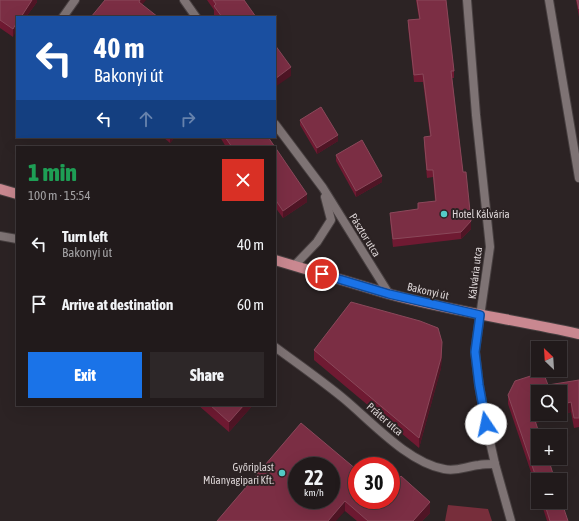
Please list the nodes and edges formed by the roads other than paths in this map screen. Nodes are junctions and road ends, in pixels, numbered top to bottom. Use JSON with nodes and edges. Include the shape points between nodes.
{"nodes":[{"id":1,"x":75,"y":0,"type":"edge"},
{"id":2,"x":184,"y":0,"type":"edge"},
{"id":3,"x":466,"y":0,"type":"edge"},
{"id":4,"x":549,"y":0,"type":"edge"},
{"id":5,"x":64,"y":16,"type":"edge"},
{"id":6,"x":195,"y":16,"type":"edge"},
{"id":7,"x":276,"y":125,"type":"edge"},
{"id":8,"x":579,"y":178,"type":"edge"},
{"id":9,"x":322,"y":188,"type":"junction"},
{"id":10,"x":0,"y":190,"type":"edge"},
{"id":11,"x":16,"y":194,"type":"edge"},
{"id":12,"x":0,"y":236,"type":"edge"},
{"id":13,"x":16,"y":239,"type":"edge"},
{"id":14,"x":276,"y":260,"type":"edge"},
{"id":15,"x":294,"y":266,"type":"junction"},
{"id":16,"x":389,"y":294,"type":"junction"},
{"id":17,"x":480,"y":315,"type":"junction"},
{"id":18,"x":579,"y":334,"type":"edge"},
{"id":19,"x":276,"y":348,"type":"edge"},
{"id":20,"x":495,"y":464,"type":"junction"},
{"id":21,"x":511,"y":521,"type":"edge"}],
"edges":[{"from":1,"to":5,"type":"street"},
{"from":2,"to":6,"type":"street"},
{"from":3,"to":17,"type":"street","name":"Kálvária utca","via":[[490,247]]},
{"from":4,"to":8,"type":"street"},
{"from":7,"to":9,"type":"street","name":"Pásztor utca"},
{"from":9,"to":15,"type":"street","name":"Pásztor utca","via":[[332,220],[317,242]]},
{"from":9,"to":16,"type":"street","name":"Pásztor utca"},
{"from":10,"to":11,"type":"main road"},
{"from":12,"to":13,"type":"street"},
{"from":14,"to":15,"type":"main road","name":"Bakonyi út"},
{"from":15,"to":16,"type":"main road","name":"Bakonyi út"},
{"from":16,"to":17,"type":"main road","name":"Bakonyi út"},
{"from":17,"to":18,"type":"main road","name":"Bakonyi út"},
{"from":17,"to":20,"type":"street","name":"Kálvária utca","via":[[475,352]]},
{"from":19,"to":20,"type":"street","name":"Práter utca","via":[[342,397],[392,441],[430,465],[444,470],[460,470],[479,464]]},
{"from":20,"to":21,"type":"street","name":"Kálvária utca"}]}
